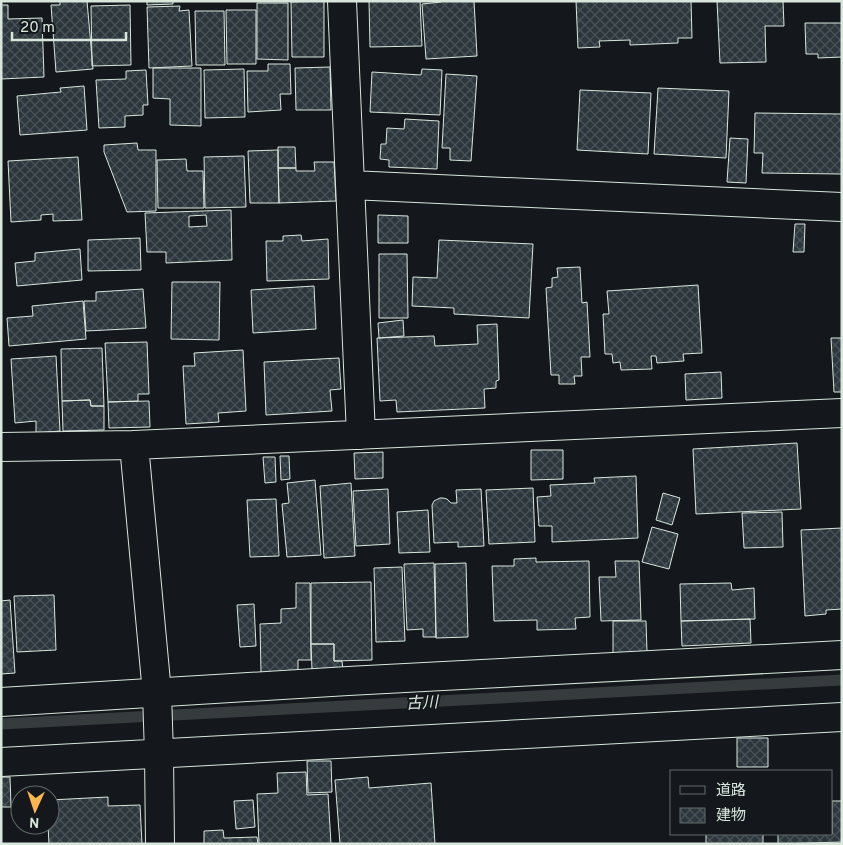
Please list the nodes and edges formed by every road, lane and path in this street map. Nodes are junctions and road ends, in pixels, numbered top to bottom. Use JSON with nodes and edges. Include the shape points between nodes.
{"nodes":[{"id":1,"x":342,"y":1,"type":"edge"},
{"id":2,"x":350,"y":185,"type":"junction"},
{"id":3,"x":842,"y":207,"type":"edge"},
{"id":4,"x":842,"y":413,"type":"edge"},
{"id":5,"x":361,"y":435,"type":"junction"},
{"id":6,"x":134,"y":445,"type":"junction"},
{"id":7,"x":1,"y":447,"type":"edge"},
{"id":8,"x":842,"y":655,"type":"edge"},
{"id":9,"x":157,"y":698,"type":"junction"},
{"id":10,"x":1,"y":702,"type":"edge"},
{"id":11,"x":842,"y":717,"type":"edge"},
{"id":12,"x":159,"y":748,"type":"junction"},
{"id":13,"x":1,"y":762,"type":"edge"},
{"id":14,"x":160,"y":844,"type":"edge"}],
"edges":[{"from":1,"to":2,"type":"street"},
{"from":2,"to":3,"type":"street"},
{"from":2,"to":5,"type":"street"},
{"from":4,"to":5,"type":"street"},
{"from":5,"to":6,"type":"street"},
{"from":6,"to":7,"type":"street"},
{"from":6,"to":9,"type":"street"},
{"from":8,"to":9,"type":"street","via":[[348,680]]},
{"from":9,"to":10,"type":"street"},
{"from":9,"to":12,"type":"street"},
{"from":11,"to":12,"type":"street"},
{"from":12,"to":13,"type":"street"},
{"from":12,"to":14,"type":"street"}]}
